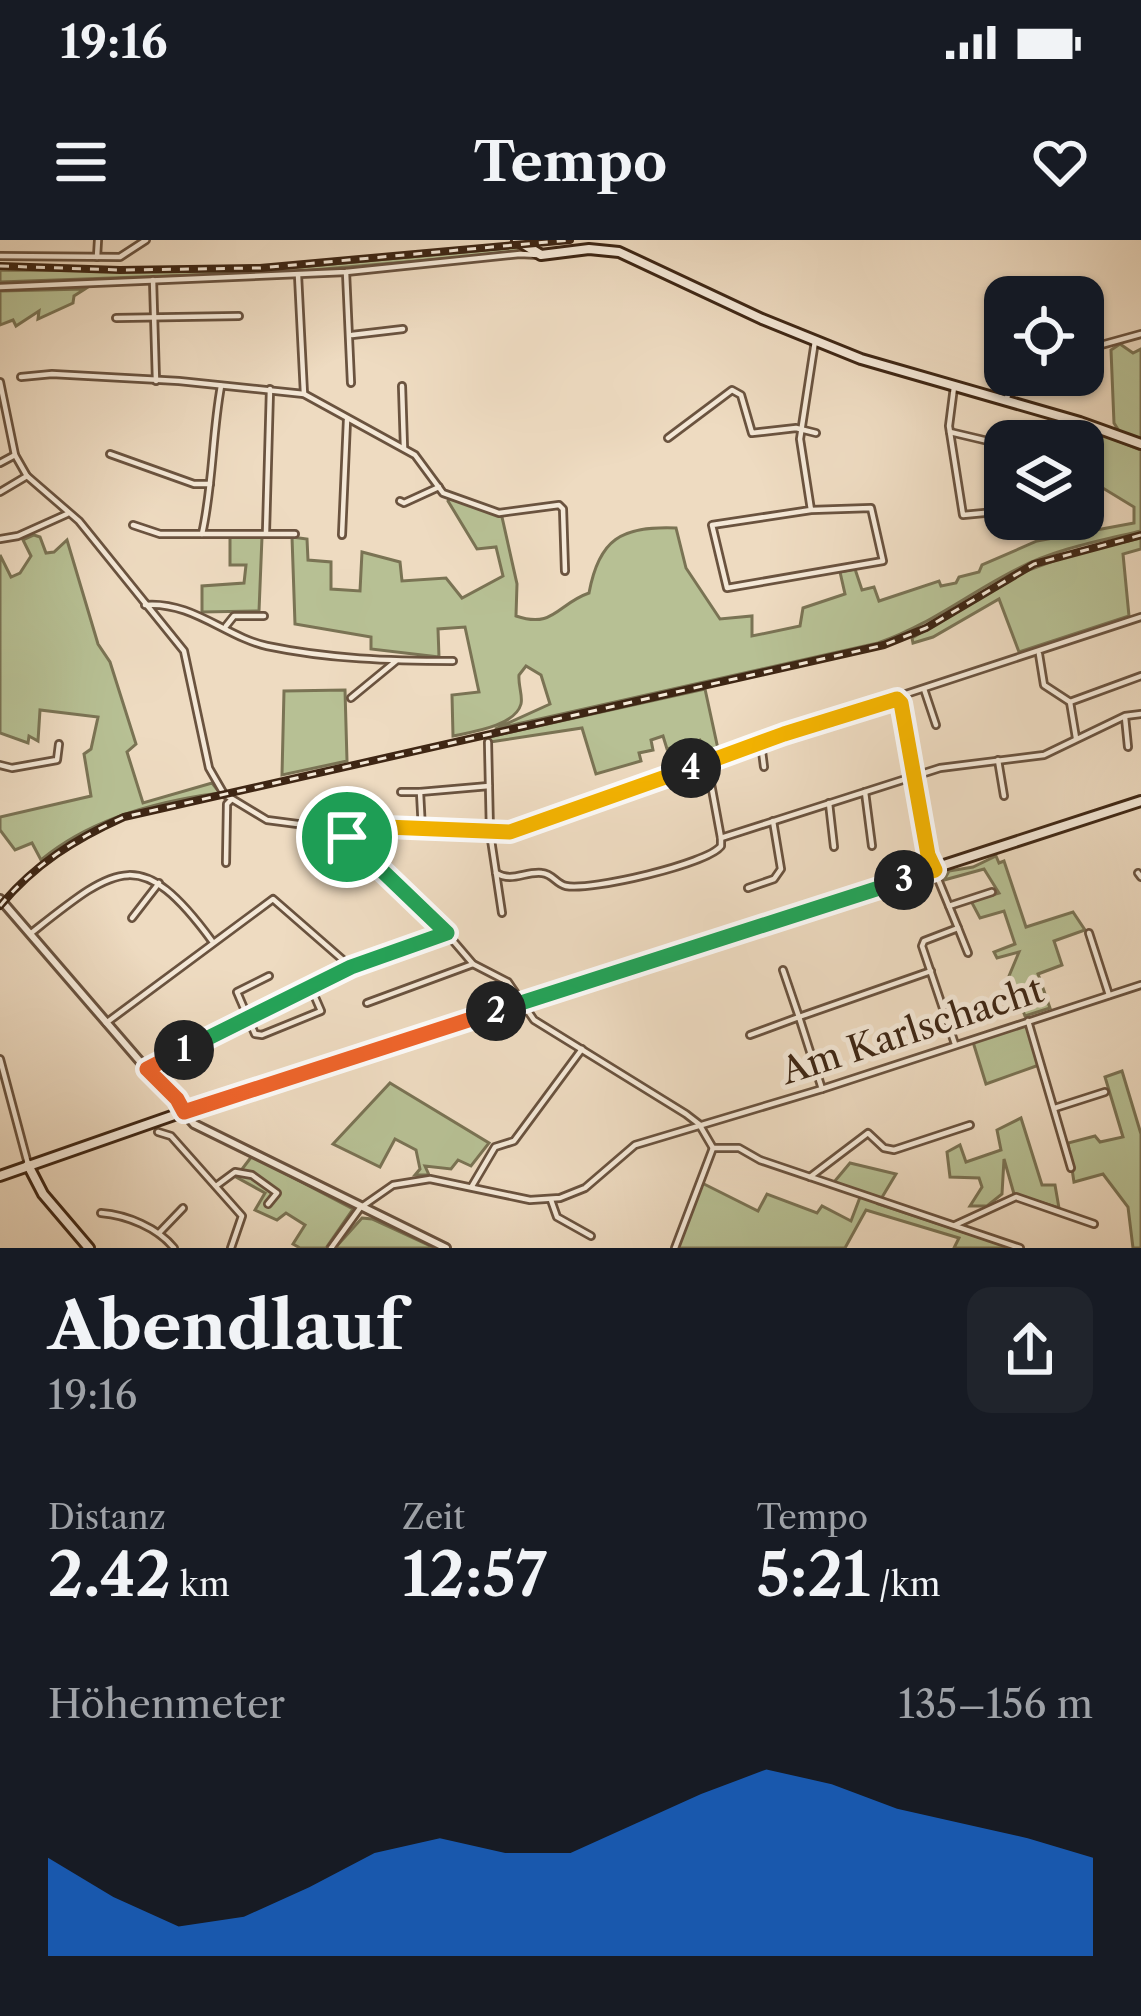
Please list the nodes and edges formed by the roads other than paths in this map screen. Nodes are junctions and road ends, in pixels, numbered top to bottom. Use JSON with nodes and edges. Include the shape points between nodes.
{"nodes":[{"id":1,"x":98,"y":240,"type":"edge"},
{"id":2,"x":146,"y":240,"type":"edge"},
{"id":3,"x":518,"y":240,"type":"edge"},
{"id":4,"x":541,"y":255,"type":"junction"},
{"id":5,"x":0,"y":256,"type":"edge"},
{"id":6,"x":97,"y":257,"type":"junction"},
{"id":7,"x":346,"y":272,"type":"junction"},
{"id":8,"x":298,"y":275,"type":"junction"},
{"id":9,"x":153,"y":280,"type":"junction"},
{"id":10,"x":0,"y":286,"type":"edge"},
{"id":11,"x":239,"y":316,"type":"dead end"},
{"id":12,"x":155,"y":317,"type":"junction"},
{"id":13,"x":116,"y":318,"type":"dead end"},
{"id":14,"x":403,"y":329,"type":"dead end"},
{"id":15,"x":1141,"y":334,"type":"edge"},
{"id":16,"x":352,"y":335,"type":"junction"},
{"id":17,"x":815,"y":340,"type":"junction"},
{"id":18,"x":1104,"y":344,"type":"edge"},
{"id":19,"x":21,"y":377,"type":"dead end"},
{"id":20,"x":156,"y":381,"type":"junction"},
{"id":21,"x":0,"y":382,"type":"edge"},
{"id":22,"x":351,"y":383,"type":"dead end"},
{"id":23,"x":220,"y":386,"type":"junction"},
{"id":24,"x":402,"y":386,"type":"dead end"},
{"id":25,"x":953,"y":387,"type":"junction"},
{"id":26,"x":270,"y":389,"type":"junction"},
{"id":27,"x":304,"y":394,"type":"junction"},
{"id":28,"x":1008,"y":396,"type":"edge"},
{"id":29,"x":1006,"y":401,"type":"junction"},
{"id":30,"x":402,"y":403,"type":"junction"},
{"id":31,"x":393,"y":404,"type":"dead end"},
{"id":32,"x":347,"y":418,"type":"junction"},
{"id":33,"x":801,"y":429,"type":"junction"},
{"id":34,"x":950,"y":432,"type":"junction"},
{"id":35,"x":816,"y":433,"type":"dead end"},
{"id":36,"x":668,"y":438,"type":"dead end"},
{"id":37,"x":984,"y":440,"type":"edge"},
{"id":38,"x":1141,"y":444,"type":"edge"},
{"id":39,"x":404,"y":448,"type":"junction"},
{"id":40,"x":110,"y":454,"type":"dead end"},
{"id":41,"x":15,"y":455,"type":"junction"},
{"id":42,"x":0,"y":463,"type":"edge"},
{"id":43,"x":27,"y":476,"type":"junction"},
{"id":44,"x":210,"y":484,"type":"junction"},
{"id":45,"x":439,"y":487,"type":"junction"},
{"id":46,"x":0,"y":492,"type":"edge"},
{"id":47,"x":400,"y":501,"type":"dead end"},
{"id":48,"x":811,"y":510,"type":"junction"},
{"id":49,"x":68,"y":513,"type":"junction"},
{"id":50,"x":984,"y":513,"type":"edge"},
{"id":51,"x":133,"y":525,"type":"dead end"},
{"id":52,"x":266,"y":533,"type":"junction"},
{"id":53,"x":296,"y":533,"type":"dead end"},
{"id":54,"x":342,"y":535,"type":"dead end"},
{"id":55,"x":202,"y":536,"type":"junction"},
{"id":56,"x":0,"y":539,"type":"edge"},
{"id":57,"x":565,"y":571,"type":"dead end"},
{"id":58,"x":145,"y":604,"type":"junction"},
{"id":59,"x":264,"y":616,"type":"dead end"},
{"id":60,"x":1141,"y":617,"type":"edge"},
{"id":61,"x":226,"y":626,"type":"junction"},
{"id":62,"x":1038,"y":652,"type":"junction"},
{"id":63,"x":396,"y":661,"type":"junction"},
{"id":64,"x":453,"y":661,"type":"dead end"},
{"id":65,"x":1141,"y":676,"type":"edge"},
{"id":66,"x":924,"y":688,"type":"junction"},
{"id":67,"x":351,"y":698,"type":"dead end"},
{"id":68,"x":897,"y":699,"type":"junction"},
{"id":69,"x":1070,"y":702,"type":"junction"},
{"id":70,"x":1141,"y":714,"type":"edge"},
{"id":71,"x":1124,"y":716,"type":"junction"},
{"id":72,"x":936,"y":725,"type":"dead end"},
{"id":73,"x":1077,"y":739,"type":"junction"},
{"id":74,"x":488,"y":742,"type":"dead end"},
{"id":75,"x":760,"y":742,"type":"junction"},
{"id":76,"x":59,"y":744,"type":"dead end"},
{"id":77,"x":1128,"y":748,"type":"dead end"},
{"id":78,"x":998,"y":760,"type":"junction"},
{"id":79,"x":707,"y":762,"type":"junction"},
{"id":80,"x":0,"y":766,"type":"edge"},
{"id":81,"x":764,"y":766,"type":"dead end"},
{"id":82,"x":913,"y":776,"type":"junction"},
{"id":83,"x":489,"y":786,"type":"junction"},
{"id":84,"x":401,"y":792,"type":"dead end"},
{"id":85,"x":420,"y":792,"type":"junction"},
{"id":86,"x":865,"y":792,"type":"junction"},
{"id":87,"x":1004,"y":796,"type":"dead end"},
{"id":88,"x":231,"y":800,"type":"junction"},
{"id":89,"x":1141,"y":801,"type":"edge"},
{"id":90,"x":829,"y":803,"type":"junction"},
{"id":91,"x":773,"y":821,"type":"junction"},
{"id":92,"x":422,"y":830,"type":"junction"},
{"id":93,"x":490,"y":833,"type":"junction"},
{"id":94,"x":347,"y":837,"type":"junction"},
{"id":95,"x":721,"y":838,"type":"junction"},
{"id":96,"x":872,"y":846,"type":"dead end"},
{"id":97,"x":834,"y":847,"type":"dead end"},
{"id":98,"x":226,"y":863,"type":"dead end"},
{"id":99,"x":935,"y":870,"type":"junction"},
{"id":100,"x":496,"y":873,"type":"junction"},
{"id":101,"x":159,"y":883,"type":"junction"},
{"id":102,"x":748,"y":888,"type":"dead end"},
{"id":103,"x":992,"y":892,"type":"dead end"},
{"id":104,"x":0,"y":898,"type":"edge"},
{"id":105,"x":949,"y":906,"type":"junction"},
{"id":106,"x":502,"y":913,"type":"dead end"},
{"id":107,"x":132,"y":918,"type":"dead end"},
{"id":108,"x":958,"y":928,"type":"junction"},
{"id":109,"x":447,"y":933,"type":"junction"},
{"id":110,"x":1089,"y":933,"type":"dead end"},
{"id":111,"x":30,"y":934,"type":"junction"},
{"id":112,"x":213,"y":943,"type":"junction"},
{"id":113,"x":968,"y":953,"type":"dead end"},
{"id":114,"x":472,"y":964,"type":"junction"},
{"id":115,"x":351,"y":967,"type":"junction"},
{"id":116,"x":783,"y":970,"type":"dead end"},
{"id":117,"x":931,"y":971,"type":"junction"},
{"id":118,"x":268,"y":976,"type":"dead end"},
{"id":119,"x":1141,"y":985,"type":"edge"},
{"id":120,"x":311,"y":988,"type":"junction"},
{"id":121,"x":1108,"y":995,"type":"junction"},
{"id":122,"x":367,"y":1003,"type":"dead end"},
{"id":123,"x":523,"y":1003,"type":"junction"},
{"id":124,"x":248,"y":1017,"type":"junction"},
{"id":125,"x":799,"y":1017,"type":"junction"},
{"id":126,"x":1028,"y":1021,"type":"junction"},
{"id":127,"x":106,"y":1023,"type":"junction"},
{"id":128,"x":750,"y":1035,"type":"dead end"},
{"id":129,"x":955,"y":1045,"type":"junction"},
{"id":130,"x":582,"y":1049,"type":"junction"},
{"id":131,"x":0,"y":1061,"type":"edge"},
{"id":132,"x":147,"y":1069,"type":"junction"},
{"id":133,"x":822,"y":1090,"type":"junction"},
{"id":134,"x":1105,"y":1092,"type":"dead end"},
{"id":135,"x":1055,"y":1108,"type":"junction"},
{"id":136,"x":184,"y":1112,"type":"junction"},
{"id":137,"x":700,"y":1124,"type":"junction"},
{"id":138,"x":970,"y":1125,"type":"dead end"},
{"id":139,"x":158,"y":1132,"type":"dead end"},
{"id":140,"x":712,"y":1148,"type":"junction"},
{"id":141,"x":28,"y":1165,"type":"junction"},
{"id":142,"x":1071,"y":1168,"type":"dead end"},
{"id":143,"x":0,"y":1176,"type":"edge"},
{"id":144,"x":809,"y":1177,"type":"junction"},
{"id":145,"x":216,"y":1186,"type":"junction"},
{"id":146,"x":472,"y":1186,"type":"junction"},
{"id":147,"x":551,"y":1200,"type":"junction"},
{"id":148,"x":268,"y":1204,"type":"dead end"},
{"id":149,"x":183,"y":1208,"type":"dead end"},
{"id":150,"x":360,"y":1208,"type":"junction"},
{"id":151,"x":101,"y":1214,"type":"dead end"},
{"id":152,"x":1094,"y":1224,"type":"dead end"},
{"id":153,"x":953,"y":1226,"type":"junction"},
{"id":154,"x":159,"y":1233,"type":"junction"},
{"id":155,"x":591,"y":1236,"type":"dead end"},
{"id":156,"x":89,"y":1248,"type":"edge"},
{"id":157,"x":174,"y":1248,"type":"edge"},
{"id":158,"x":230,"y":1248,"type":"edge"},
{"id":159,"x":331,"y":1248,"type":"edge"},
{"id":160,"x":446,"y":1248,"type":"edge"},
{"id":161,"x":675,"y":1248,"type":"edge"},
{"id":162,"x":1020,"y":1248,"type":"edge"}],
"edges":[{"from":1,"to":6,"type":"street"},
{"from":2,"to":6,"type":"street","via":[[120,257]]},
{"from":3,"to":4,"type":"main road"},
{"from":4,"to":7,"type":"street"},
{"from":4,"to":17,"type":"main road","via":[[619,252]]},
{"from":5,"to":6,"type":"street"},
{"from":7,"to":8,"type":"street"},
{"from":7,"to":16,"type":"street"},
{"from":8,"to":9,"type":"street"},
{"from":8,"to":27,"type":"street"},
{"from":9,"to":10,"type":"street"},
{"from":9,"to":12,"type":"street"},
{"from":11,"to":12,"type":"street"},
{"from":12,"to":13,"type":"street"},
{"from":12,"to":20,"type":"street"},
{"from":14,"to":16,"type":"street"},
{"from":15,"to":18,"type":"street"},
{"from":16,"to":22,"type":"street"},
{"from":17,"to":25,"type":"main road"},
{"from":17,"to":33,"type":"street"},
{"from":19,"to":20,"type":"street"},
{"from":20,"to":23,"type":"street"},
{"from":21,"to":41,"type":"street"},
{"from":23,"to":26,"type":"street"},
{"from":23,"to":44,"type":"street"},
{"from":24,"to":30,"type":"street"},
{"from":25,"to":29,"type":"main road"},
{"from":25,"to":34,"type":"street"},
{"from":26,"to":27,"type":"street"},
{"from":26,"to":52,"type":"street"},
{"from":27,"to":32,"type":"street"},
{"from":28,"to":29,"type":"street"},
{"from":29,"to":38,"type":"main road"},
{"from":30,"to":31,"type":"street"},
{"from":30,"to":39,"type":"street"},
{"from":32,"to":39,"type":"street"},
{"from":32,"to":54,"type":"street"},
{"from":33,"to":35,"type":"street"},
{"from":33,"to":36,"type":"street","via":[[752,433],[741,395],[732,390]]},
{"from":33,"to":48,"type":"street"},
{"from":34,"to":37,"type":"street"},
{"from":34,"to":50,"type":"street","via":[[963,515]]},
{"from":39,"to":45,"type":"street","via":[[422,459]]},
{"from":40,"to":44,"type":"street"},
{"from":41,"to":42,"type":"street"},
{"from":41,"to":43,"type":"street"},
{"from":43,"to":46,"type":"street"},
{"from":43,"to":49,"type":"street"},
{"from":44,"to":55,"type":"street"},
{"from":45,"to":47,"type":"street"},
{"from":45,"to":57,"type":"street","via":[[499,513],[559,505]]},
{"from":48,"to":48,"type":"street","via":[[712,524],[727,588],[883,561],[872,508]]},
{"from":49,"to":56,"type":"street"},
{"from":49,"to":58,"type":"street"},
{"from":51,"to":55,"type":"street"},
{"from":52,"to":53,"type":"street"},
{"from":52,"to":55,"type":"street"},
{"from":58,"to":61,"type":"street"},
{"from":58,"to":88,"type":"street","via":[[184,651],[209,768]]},
{"from":59,"to":61,"type":"street","via":[[234,616]]},
{"from":60,"to":62,"type":"street"},
{"from":61,"to":63,"type":"street","via":[[263,645]]},
{"from":62,"to":66,"type":"street"},
{"from":62,"to":69,"type":"street","via":[[1044,686]]},
{"from":63,"to":64,"type":"street"},
{"from":63,"to":67,"type":"street"},
{"from":65,"to":69,"type":"street"},
{"from":66,"to":68,"type":"street"},
{"from":66,"to":72,"type":"street"},
{"from":68,"to":75,"type":"street"},
{"from":68,"to":82,"type":"street"},
{"from":69,"to":73,"type":"street"},
{"from":70,"to":71,"type":"street"},
{"from":71,"to":73,"type":"street"},
{"from":71,"to":77,"type":"street"},
{"from":73,"to":78,"type":"street","via":[[1033,759]]},
{"from":74,"to":83,"type":"street"},
{"from":75,"to":79,"type":"street"},
{"from":75,"to":81,"type":"street"},
{"from":76,"to":80,"type":"street","via":[[57,760]]},
{"from":78,"to":82,"type":"street"},
{"from":78,"to":87,"type":"street"},
{"from":79,"to":93,"type":"street","via":[[525,829]]},
{"from":79,"to":95,"type":"street"},
{"from":82,"to":86,"type":"street"},
{"from":82,"to":99,"type":"street"},
{"from":83,"to":85,"type":"street"},
{"from":83,"to":93,"type":"street"},
{"from":84,"to":85,"type":"street"},
{"from":85,"to":92,"type":"street"},
{"from":86,"to":90,"type":"street"},
{"from":86,"to":96,"type":"street"},
{"from":88,"to":94,"type":"street","via":[[267,820]]},
{"from":88,"to":98,"type":"street"},
{"from":89,"to":99,"type":"main road"},
{"from":90,"to":91,"type":"street"},
{"from":90,"to":97,"type":"street"},
{"from":91,"to":95,"type":"street"},
{"from":91,"to":102,"type":"street","via":[[781,869]]},
{"from":92,"to":93,"type":"street"},
{"from":92,"to":94,"type":"street","via":[[361,826]]},
{"from":93,"to":100,"type":"street"},
{"from":94,"to":109,"type":"street"},
{"from":95,"to":100,"type":"street","via":[[710,857],[592,885]]},
{"from":99,"to":105,"type":"street"},
{"from":99,"to":123,"type":"main road"},
{"from":100,"to":106,"type":"street"},
{"from":101,"to":107,"type":"street"},
{"from":101,"to":111,"type":"street","via":[[136,873],[102,884]]},
{"from":101,"to":112,"type":"street"},
{"from":103,"to":105,"type":"street"},
{"from":104,"to":111,"type":"street"},
{"from":105,"to":108,"type":"street"},
{"from":108,"to":113,"type":"street"},
{"from":108,"to":117,"type":"street","via":[[922,943]]},
{"from":109,"to":114,"type":"street"},
{"from":109,"to":115,"type":"street"},
{"from":110,"to":121,"type":"street"},
{"from":111,"to":127,"type":"street"},
{"from":112,"to":115,"type":"street","via":[[273,899]]},
{"from":112,"to":127,"type":"street"},
{"from":114,"to":122,"type":"street"},
{"from":114,"to":123,"type":"street","via":[[508,982]]},
{"from":115,"to":120,"type":"street"},
{"from":116,"to":125,"type":"street"},
{"from":117,"to":125,"type":"street"},
{"from":117,"to":129,"type":"street"},
{"from":118,"to":124,"type":"street","via":[[237,992]]},
{"from":119,"to":121,"type":"street","name":"Am Karlschacht"},
{"from":120,"to":124,"type":"street"},
{"from":120,"to":124,"type":"street","via":[[321,1011],[262,1035]]},
{"from":121,"to":126,"type":"street","name":"Am Karlschacht"},
{"from":123,"to":130,"type":"street","via":[[534,1020]]},
{"from":123,"to":136,"type":"main road"},
{"from":124,"to":132,"type":"street"},
{"from":125,"to":128,"type":"street"},
{"from":125,"to":133,"type":"street"},
{"from":126,"to":129,"type":"street","name":"Am Karlschacht"},
{"from":126,"to":135,"type":"street"},
{"from":127,"to":132,"type":"street"},
{"from":129,"to":133,"type":"street","name":"Am Karlschacht"},
{"from":130,"to":137,"type":"street"},
{"from":130,"to":146,"type":"street"},
{"from":131,"to":141,"type":"street"},
{"from":132,"to":136,"type":"street"},
{"from":133,"to":137,"type":"street","name":"Am Karlschacht"},
{"from":134,"to":135,"type":"street"},
{"from":135,"to":142,"type":"street"},
{"from":136,"to":141,"type":"main road"},
{"from":136,"to":150,"type":"street","via":[[203,1131]]},
{"from":137,"to":140,"type":"street"},
{"from":137,"to":147,"type":"street","name":"Am Karlschacht","via":[[635,1145],[585,1188]]},
{"from":138,"to":144,"type":"street","via":[[894,1150],[868,1133]]},
{"from":139,"to":145,"type":"street"},
{"from":140,"to":144,"type":"street","via":[[739,1148]]},
{"from":140,"to":161,"type":"street"},
{"from":141,"to":143,"type":"main road"},
{"from":141,"to":156,"type":"main road"},
{"from":144,"to":153,"type":"street"},
{"from":145,"to":148,"type":"street","via":[[239,1171],[277,1192]]},
{"from":145,"to":158,"type":"street","via":[[243,1219]]},
{"from":146,"to":147,"type":"street"},
{"from":146,"to":150,"type":"street","via":[[412,1180]]},
{"from":147,"to":155,"type":"street","via":[[557,1216]]},
{"from":149,"to":154,"type":"street"},
{"from":150,"to":159,"type":"street"},
{"from":150,"to":160,"type":"street"},
{"from":151,"to":154,"type":"street"},
{"from":152,"to":153,"type":"street","via":[[1016,1197]]},
{"from":153,"to":162,"type":"street"},
{"from":154,"to":157,"type":"street"}]}
